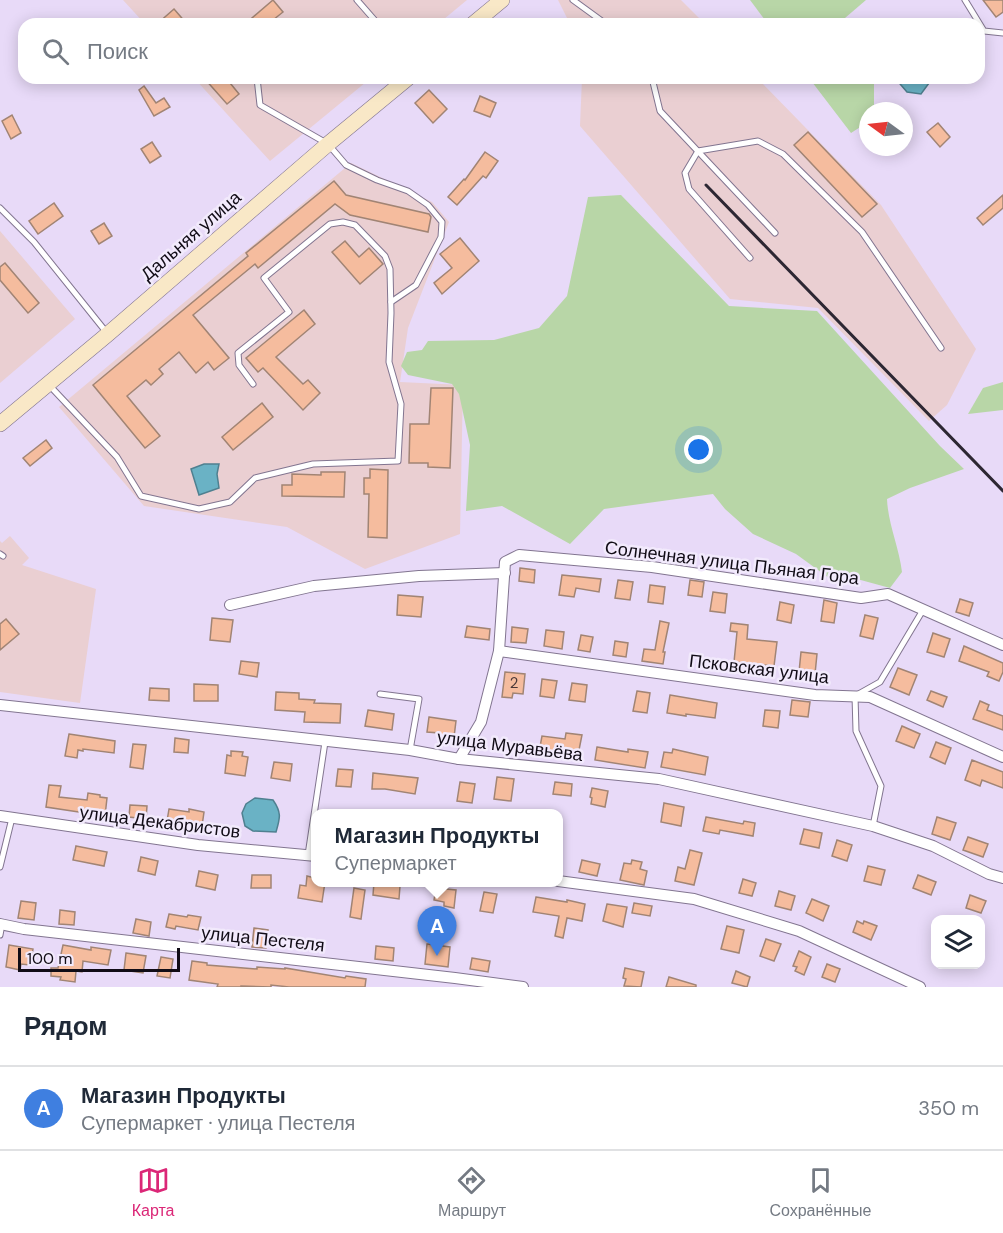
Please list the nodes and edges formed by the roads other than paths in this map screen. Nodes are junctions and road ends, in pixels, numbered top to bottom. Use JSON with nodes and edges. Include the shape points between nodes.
{"nodes":[{"id":1,"x":357,"y":0,"type":"edge"},
{"id":2,"x":502,"y":0,"type":"edge"},
{"id":3,"x":573,"y":0,"type":"edge"},
{"id":4,"x":965,"y":0,"type":"edge"},
{"id":5,"x":373,"y":18,"type":"edge"},
{"id":6,"x":480,"y":18,"type":"edge"},
{"id":7,"x":598,"y":18,"type":"edge"},
{"id":8,"x":976,"y":18,"type":"edge"},
{"id":9,"x":985,"y":31,"type":"edge"},
{"id":10,"x":1003,"y":33,"type":"edge"},
{"id":11,"x":258,"y":84,"type":"edge"},
{"id":12,"x":401,"y":84,"type":"edge"},
{"id":13,"x":653,"y":84,"type":"edge"},
{"id":14,"x":328,"y":144,"type":"junction"},
{"id":15,"x":698,"y":151,"type":"junction"},
{"id":16,"x":0,"y":208,"type":"edge"},
{"id":17,"x":775,"y":233,"type":"dead end"},
{"id":18,"x":750,"y":258,"type":"dead end"},
{"id":19,"x":391,"y":302,"type":"junction"},
{"id":20,"x":108,"y":334,"type":"junction"},
{"id":21,"x":941,"y":348,"type":"dead end"},
{"id":22,"x":47,"y":384,"type":"junction"},
{"id":23,"x":253,"y":384,"type":"dead end"},
{"id":24,"x":0,"y":424,"type":"edge"},
{"id":25,"x":505,"y":573,"type":"junction"},
{"id":26,"x":230,"y":605,"type":"dead end"},
{"id":27,"x":922,"y":610,"type":"junction"},
{"id":28,"x":1003,"y":645,"type":"edge"},
{"id":29,"x":499,"y":651,"type":"junction"},
{"id":30,"x":380,"y":694,"type":"dead end"},
{"id":31,"x":855,"y":696,"type":"junction"},
{"id":32,"x":0,"y":705,"type":"edge"},
{"id":33,"x":325,"y":742,"type":"junction"},
{"id":34,"x":410,"y":750,"type":"junction"},
{"id":35,"x":1003,"y":757,"type":"edge"},
{"id":36,"x":459,"y":759,"type":"junction"},
{"id":37,"x":317,"y":809,"type":"edge"},
{"id":38,"x":0,"y":816,"type":"edge"},
{"id":39,"x":12,"y":819,"type":"junction"},
{"id":40,"x":873,"y":826,"type":"junction"},
{"id":41,"x":311,"y":855,"type":"edge"},
{"id":42,"x":0,"y":867,"type":"edge"},
{"id":43,"x":1003,"y":878,"type":"edge"},
{"id":44,"x":563,"y":882,"type":"edge"},
{"id":45,"x":1,"y":928,"type":"edge"},
{"id":46,"x":523,"y":987,"type":"edge"},
{"id":47,"x":920,"y":987,"type":"edge"}],
"edges":[{"from":1,"to":5,"type":"lane"},
{"from":2,"to":6,"type":"main road"},
{"from":3,"to":7,"type":"lane"},
{"from":4,"to":8,"type":"lane"},
{"from":9,"to":10,"type":"lane"},
{"from":11,"to":14,"type":"lane","via":[[261,105]]},
{"from":12,"to":14,"type":"main road","name":"Дальняя улица"},
{"from":13,"to":15,"type":"lane","via":[[660,111]]},
{"from":14,"to":19,"type":"lane","via":[[345,165],[408,191],[428,205],[442,222],[441,237],[416,285]]},
{"from":14,"to":20,"type":"main road","name":"Дальняя улица"},
{"from":15,"to":17,"type":"lane"},
{"from":15,"to":18,"type":"lane","via":[[684,173],[688,189]]},
{"from":15,"to":21,"type":"lane","via":[[759,141],[783,154],[862,232]]},
{"from":16,"to":20,"type":"lane","via":[[34,242]]},
{"from":19,"to":22,"type":"lane","via":[[389,362],[401,404],[398,461],[313,464],[255,478],[230,502],[220,505],[199,509],[141,496],[117,458]]},
{"from":19,"to":23,"type":"lane","via":[[390,268],[385,256],[355,225],[330,224],[264,279],[289,312],[238,353],[239,365]]},
{"from":20,"to":22,"type":"main road","name":"Дальняя улица"},
{"from":22,"to":24,"type":"main road","name":"Дальняя улица"},
{"from":25,"to":26,"type":"street","via":[[314,586]]},
{"from":25,"to":27,"type":"street","name":"Солнечная улица Пьяная Гора","via":[[505,562],[519,555],[652,567],[861,598],[888,594]]},
{"from":25,"to":29,"type":"street"},
{"from":27,"to":28,"type":"street","name":"Солнечная улица Пьяная Гора"},
{"from":27,"to":31,"type":"lane","via":[[880,682]]},
{"from":29,"to":31,"type":"street","name":"Псковская улица","via":[[815,695]]},
{"from":29,"to":36,"type":"street","via":[[481,722]]},
{"from":30,"to":34,"type":"lane","via":[[419,699]]},
{"from":31,"to":35,"type":"street","name":"Псковская улица","via":[[870,697]]},
{"from":31,"to":40,"type":"lane","via":[[856,731],[881,786]]},
{"from":32,"to":33,"type":"street","name":"улица Муравьёва"},
{"from":33,"to":34,"type":"street","name":"улица Муравьёва"},
{"from":33,"to":37,"type":"lane"},
{"from":34,"to":36,"type":"street","name":"улица Муравьёва"},
{"from":36,"to":40,"type":"street","name":"улица Муравьёва","via":[[659,779]]},
{"from":38,"to":39,"type":"street","name":"улица Декабристов"},
{"from":39,"to":41,"type":"street","name":"улица Декабристов","via":[[198,845]]},
{"from":39,"to":42,"type":"lane"},
{"from":40,"to":43,"type":"street","name":"улица Муравьёва","via":[[933,846]]},
{"from":44,"to":47,"type":"street","via":[[694,899],[799,931]]},
{"from":45,"to":46,"type":"street","name":"улица Пестеля"}]}
